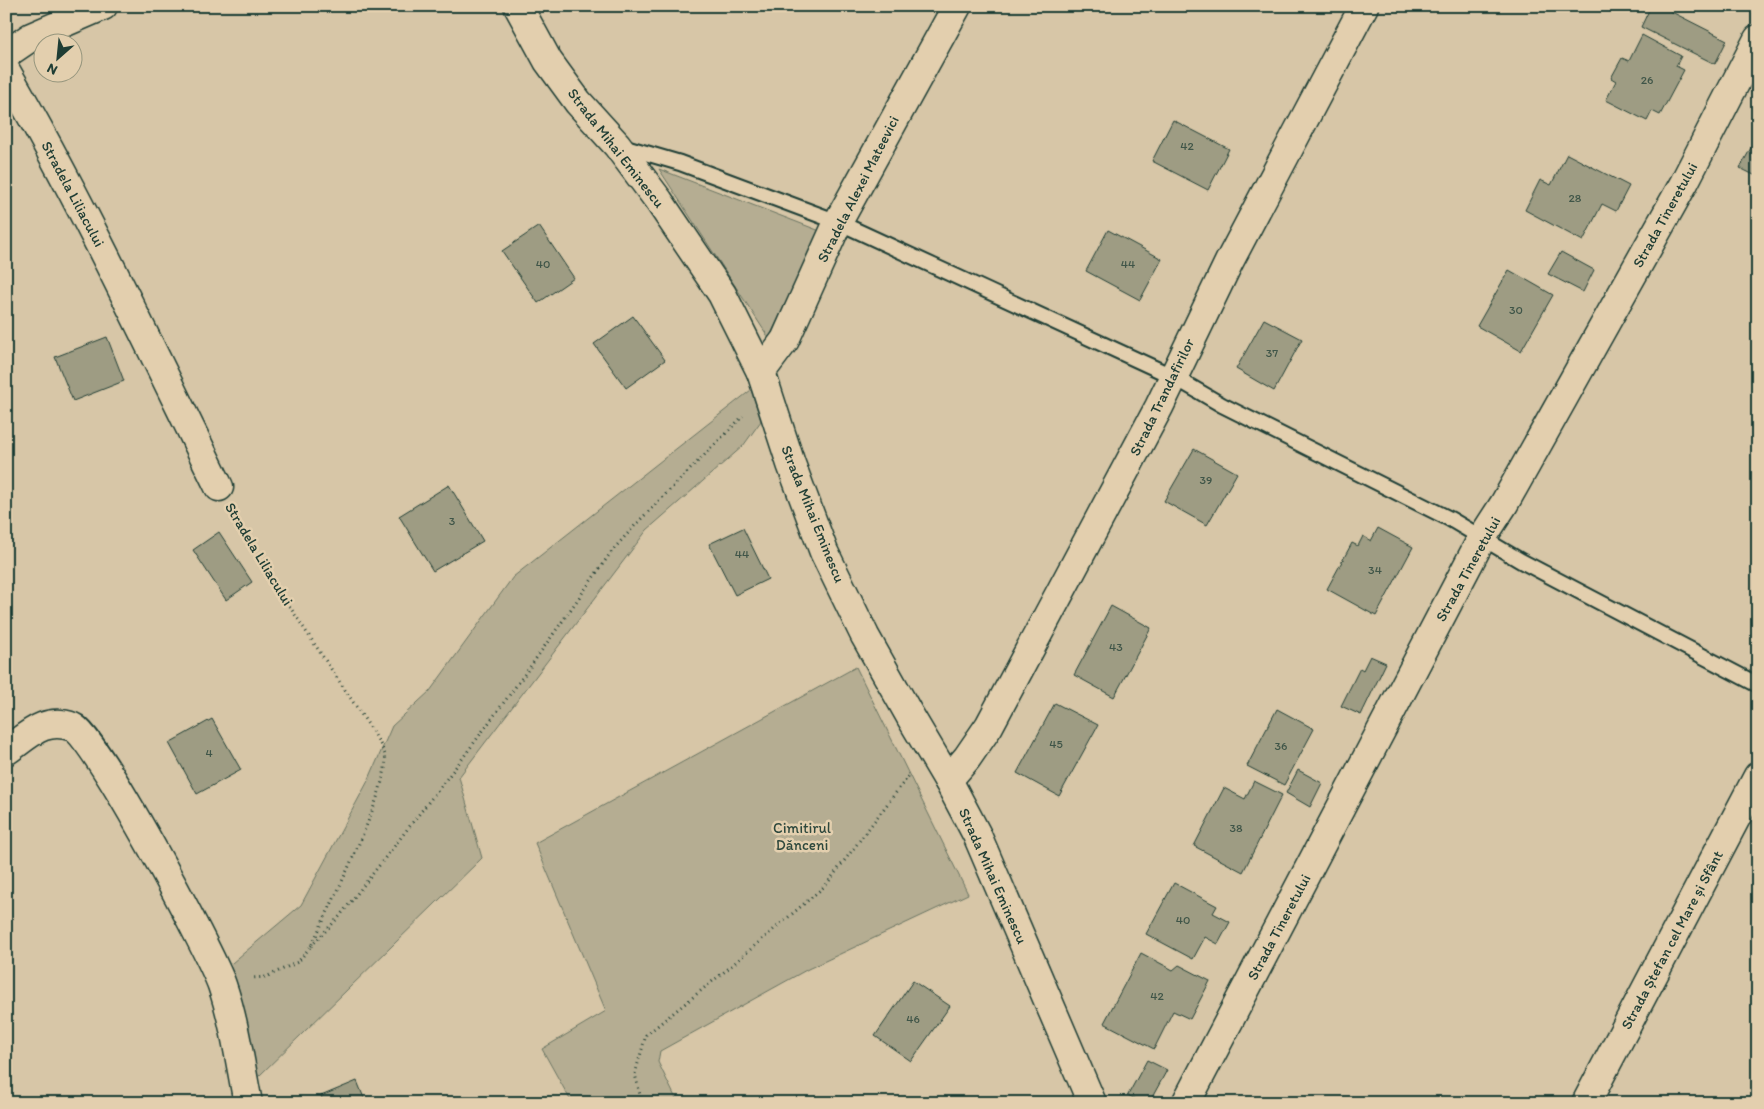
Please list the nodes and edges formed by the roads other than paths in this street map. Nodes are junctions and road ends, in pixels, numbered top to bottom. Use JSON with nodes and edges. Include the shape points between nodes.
{"nodes":[{"id":1,"x":103,"y":6,"type":"edge"},
{"id":2,"x":518,"y":6,"type":"edge"},
{"id":3,"x":957,"y":6,"type":"edge"},
{"id":4,"x":1364,"y":6,"type":"edge"},
{"id":5,"x":1758,"y":39,"type":"edge"},
{"id":6,"x":6,"y":54,"type":"edge"},
{"id":7,"x":6,"y":71,"type":"edge"},
{"id":8,"x":617,"y":145,"type":"junction"},
{"id":9,"x":838,"y":222,"type":"junction"},
{"id":10,"x":1174,"y":377,"type":"junction"},
{"id":11,"x":764,"y":382,"type":"junction"},
{"id":12,"x":219,"y":487,"type":"road end"},
{"id":13,"x":1482,"y":538,"type":"junction"},
{"id":14,"x":1758,"y":685,"type":"edge"},
{"id":15,"x":6,"y":751,"type":"edge"},
{"id":16,"x":1758,"y":776,"type":"edge"},
{"id":17,"x":948,"y":780,"type":"junction"},
{"id":18,"x":248,"y":1103,"type":"edge"},
{"id":19,"x":1092,"y":1103,"type":"edge"},
{"id":20,"x":1186,"y":1103,"type":"edge"},
{"id":21,"x":1586,"y":1103,"type":"edge"}],
"edges":[{"from":1,"to":6,"type":"street","via":[[31,37]]},
{"from":2,"to":8,"type":"street","name":"Strada Mihai Eminescu","via":[[548,61],[578,102]]},
{"from":3,"to":9,"type":"street","name":"Stradela Alexei Mateevici"},
{"from":4,"to":10,"type":"street","name":"Strada Trandafirilor","via":[[1229,262]]},
{"from":5,"to":13,"type":"street","name":"Strada Tineretului","via":[[1679,191]]},
{"from":7,"to":12,"type":"street","name":"Stradela Liliacului","via":[[94,234]]},
{"from":8,"to":9,"type":"lane","via":[[680,163]]},
{"from":8,"to":11,"type":"street","name":"Strada Mihai Eminescu","via":[[722,294]]},
{"from":9,"to":10,"type":"lane"},
{"from":9,"to":11,"type":"street","name":"Stradela Alexei Mateevici"},
{"from":10,"to":13,"type":"lane","via":[[1222,405]]},
{"from":10,"to":17,"type":"street","name":"Strada Trandafirilor","via":[[989,726]]},
{"from":11,"to":17,"type":"street","name":"Strada Mihai Eminescu","via":[[824,552],[866,636]]},
{"from":13,"to":14,"type":"lane"},
{"from":13,"to":20,"type":"street","name":"Strada Tineretului"},
{"from":15,"to":18,"type":"street","via":[[40,726],[58,723],[76,728],[123,797],[205,945],[233,1020]]},
{"from":16,"to":21,"type":"street","name":"Strada Ștefan cel Mare și Sfânt"},
{"from":17,"to":19,"type":"street","name":"Strada Mihai Eminescu","via":[[977,835]]}]}
